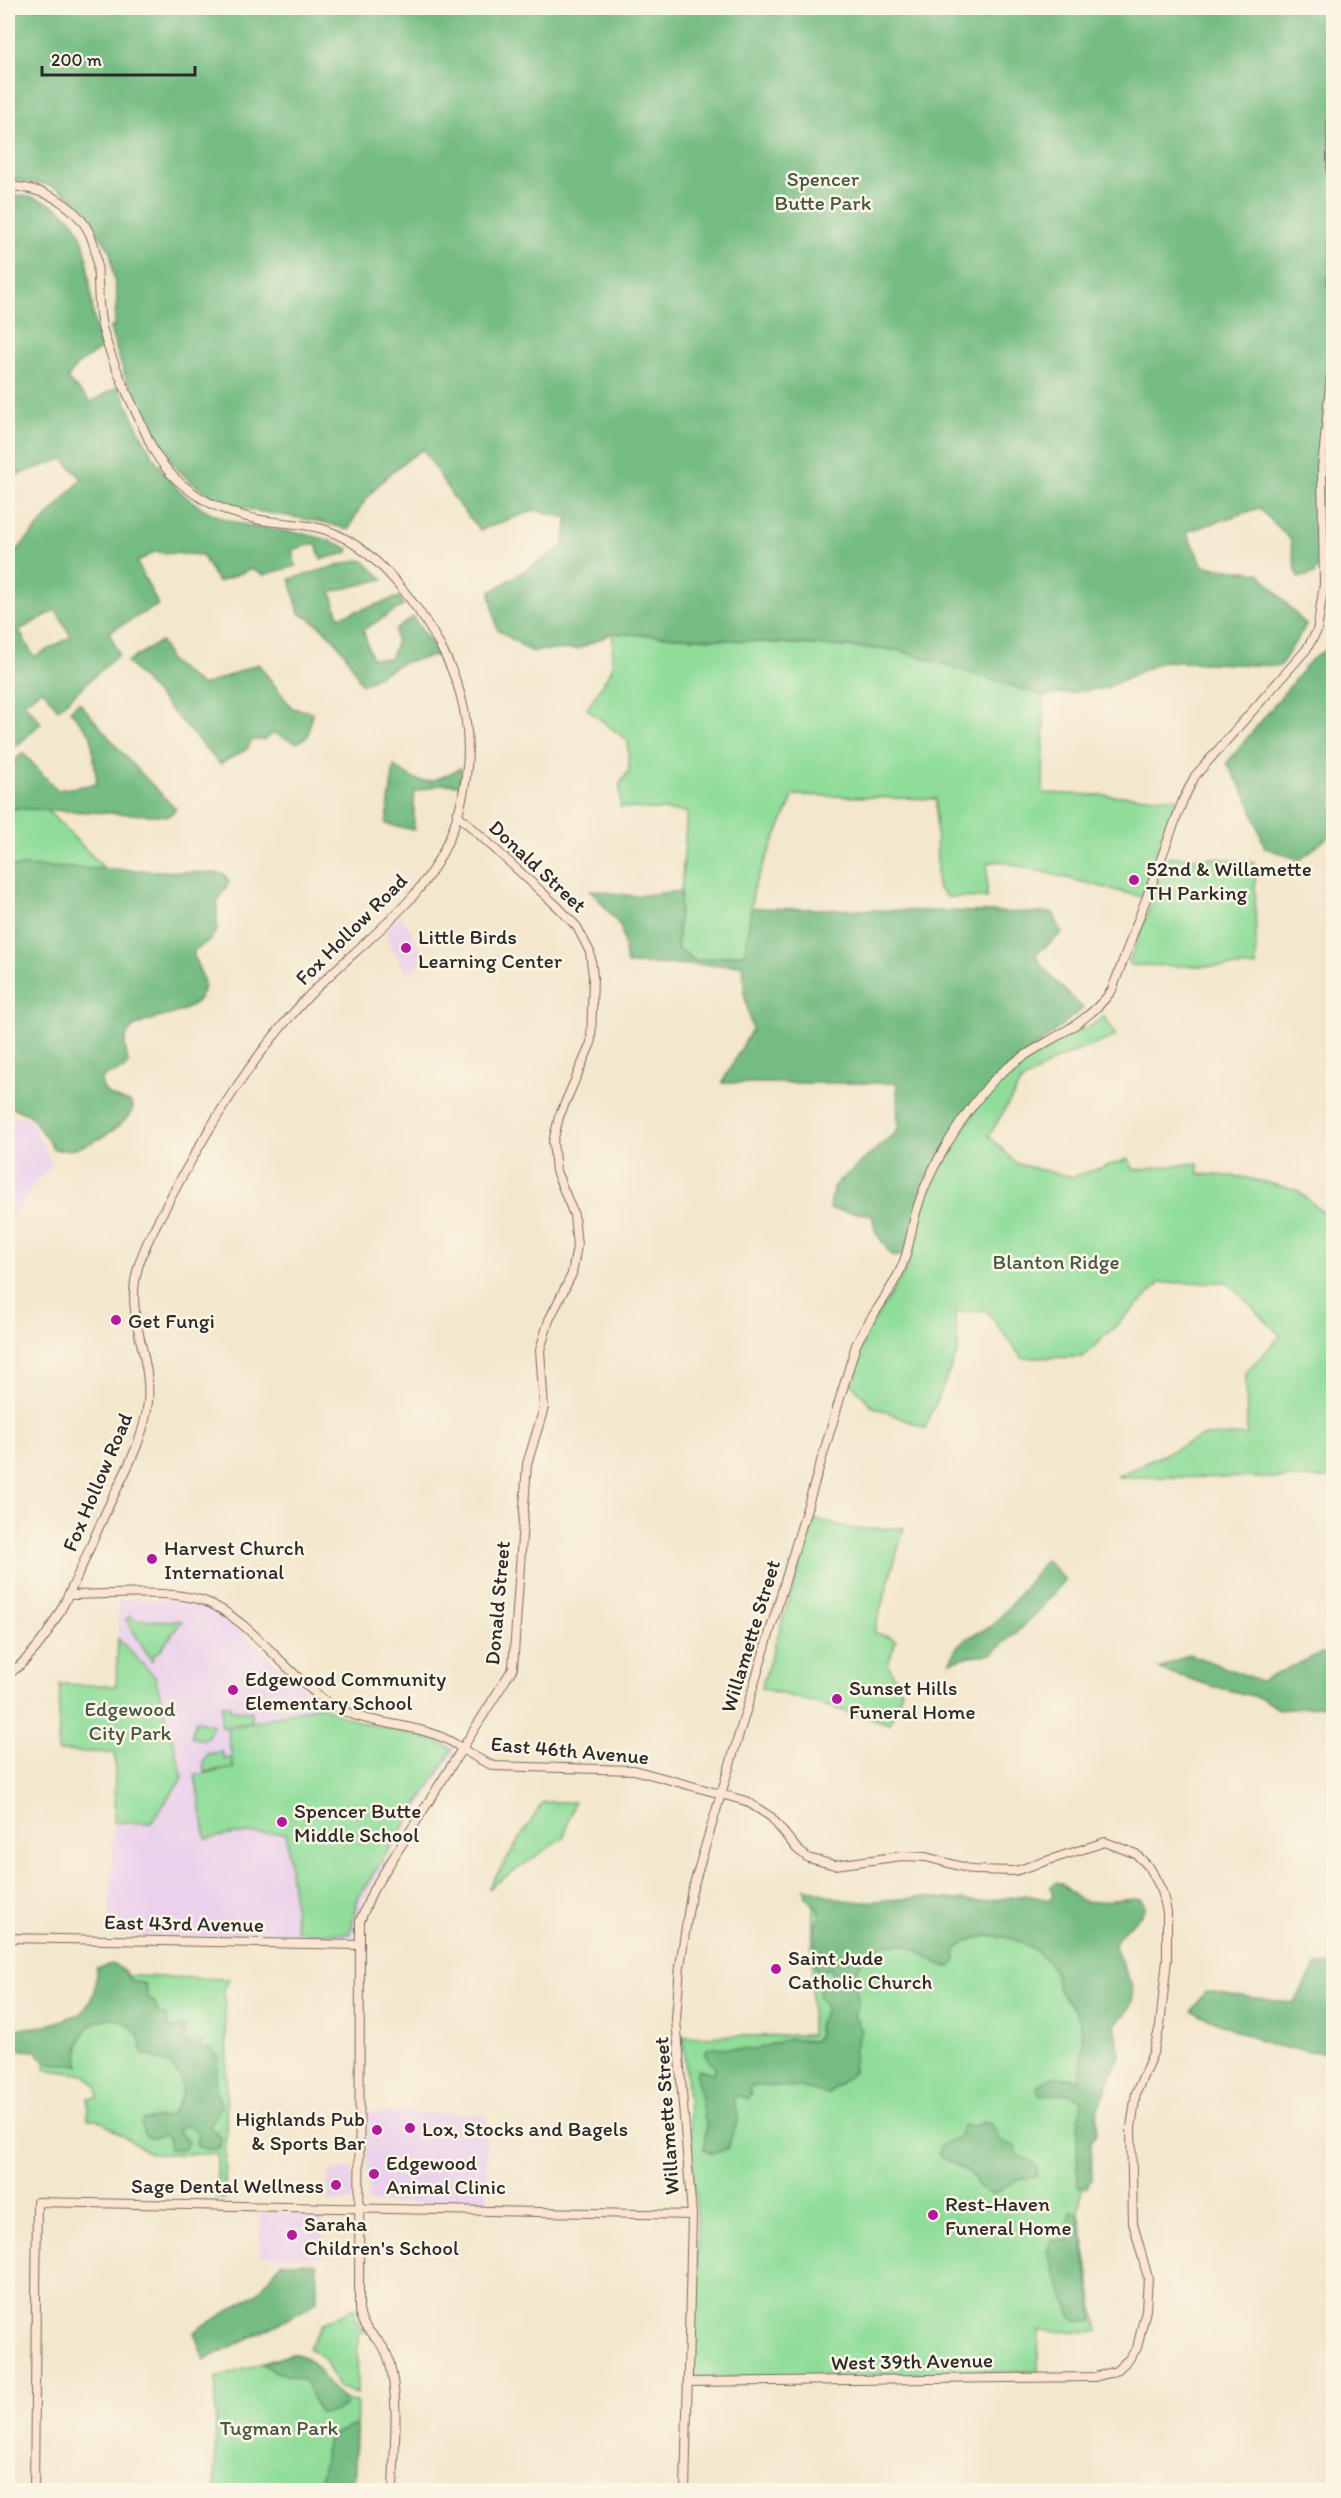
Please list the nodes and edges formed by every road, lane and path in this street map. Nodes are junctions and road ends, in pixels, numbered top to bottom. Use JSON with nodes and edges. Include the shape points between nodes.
{"nodes":[{"id":1,"x":1334,"y":105,"type":"edge"},
{"id":2,"x":8,"y":186,"type":"edge"},
{"id":3,"x":457,"y":814,"type":"junction"},
{"id":4,"x":68,"y":1595,"type":"junction"},
{"id":5,"x":8,"y":1675,"type":"edge"},
{"id":6,"x":463,"y":1749,"type":"junction"},
{"id":7,"x":720,"y":1794,"type":"junction"},
{"id":8,"x":8,"y":1938,"type":"edge"},
{"id":9,"x":359,"y":1945,"type":"junction"},
{"id":10,"x":359,"y":2209,"type":"junction"},
{"id":11,"x":692,"y":2215,"type":"junction"},
{"id":12,"x":1130,"y":2358,"type":"joint"},
{"id":13,"x":688,"y":2382,"type":"junction"},
{"id":14,"x":34,"y":2490,"type":"edge"},
{"id":15,"x":393,"y":2490,"type":"edge"},
{"id":16,"x":685,"y":2490,"type":"edge"}],
"edges":[{"from":1,"to":7,"type":"street","name":"Willamette Street","via":[[1330,161],[1332,386],[1322,469],[1324,584],[1317,631],[1306,650],[1195,776],[1120,974],[1106,998],[1082,1021],[999,1076],[981,1096],[931,1173],[916,1210],[903,1264],[856,1345]]},
{"from":2,"to":3,"type":"street","name":"Fox Hollow Road","via":[[36,189],[56,197],[81,220],[95,248],[100,316],[108,346],[158,459],[174,478],[212,504],[237,515],[319,528],[346,539],[388,573],[428,626],[453,674],[464,712],[467,766]]},
{"from":3,"to":4,"type":"street","name":"Fox Hollow Road","via":[[435,865],[411,898],[310,995],[249,1066],[215,1116],[151,1235],[139,1266],[134,1296],[148,1394],[143,1427]]},
{"from":3,"to":6,"type":"street","name":"Donald Street","via":[[577,927],[590,952],[593,976],[591,1043],[559,1117],[553,1142],[556,1171],[574,1215],[577,1246],[572,1274],[549,1320],[540,1350],[544,1408],[526,1472],[514,1660],[509,1676]]},
{"from":4,"to":5,"type":"street","name":"Fox Hollow Road","via":[[45,1636]]},
{"from":4,"to":6,"type":"street","name":"East 46th Avenue","via":[[183,1596],[205,1601],[227,1613],[332,1706],[357,1716],[441,1736]]},
{"from":6,"to":7,"type":"street","name":"East 46th Avenue","via":[[495,1766],[634,1770]]},
{"from":6,"to":9,"type":"street","name":"Donald Street","via":[[373,1890],[360,1921]]},
{"from":7,"to":11,"type":"street","name":"Willamette Street","via":[[691,1894],[677,1996]]},
{"from":7,"to":12,"type":"street","name":"East 46th Avenue","via":[[760,1809],[785,1831],[797,1850],[823,1863],[926,1857],[974,1870],[1015,1871],[1105,1842],[1136,1854],[1150,1868],[1167,1912],[1167,1959],[1155,2044],[1132,2110],[1133,2223],[1145,2263],[1148,2291],[1141,2334]]},
{"from":8,"to":9,"type":"street","name":"East 43rd Avenue"},
{"from":9,"to":10,"type":"street","name":"Donald Street"},
{"from":10,"to":11,"type":"street"},
{"from":10,"to":14,"type":"street","via":[[37,2202]]},
{"from":10,"to":15,"type":"street","name":"Donald Street","via":[[359,2317],[386,2352],[394,2390]]},
{"from":11,"to":13,"type":"street","name":"Willamette Street"},
{"from":12,"to":13,"type":"street","name":"West 39th Avenue","via":[[1116,2371],[1095,2377]]},
{"from":13,"to":16,"type":"street","name":"Willamette Street"}]}
